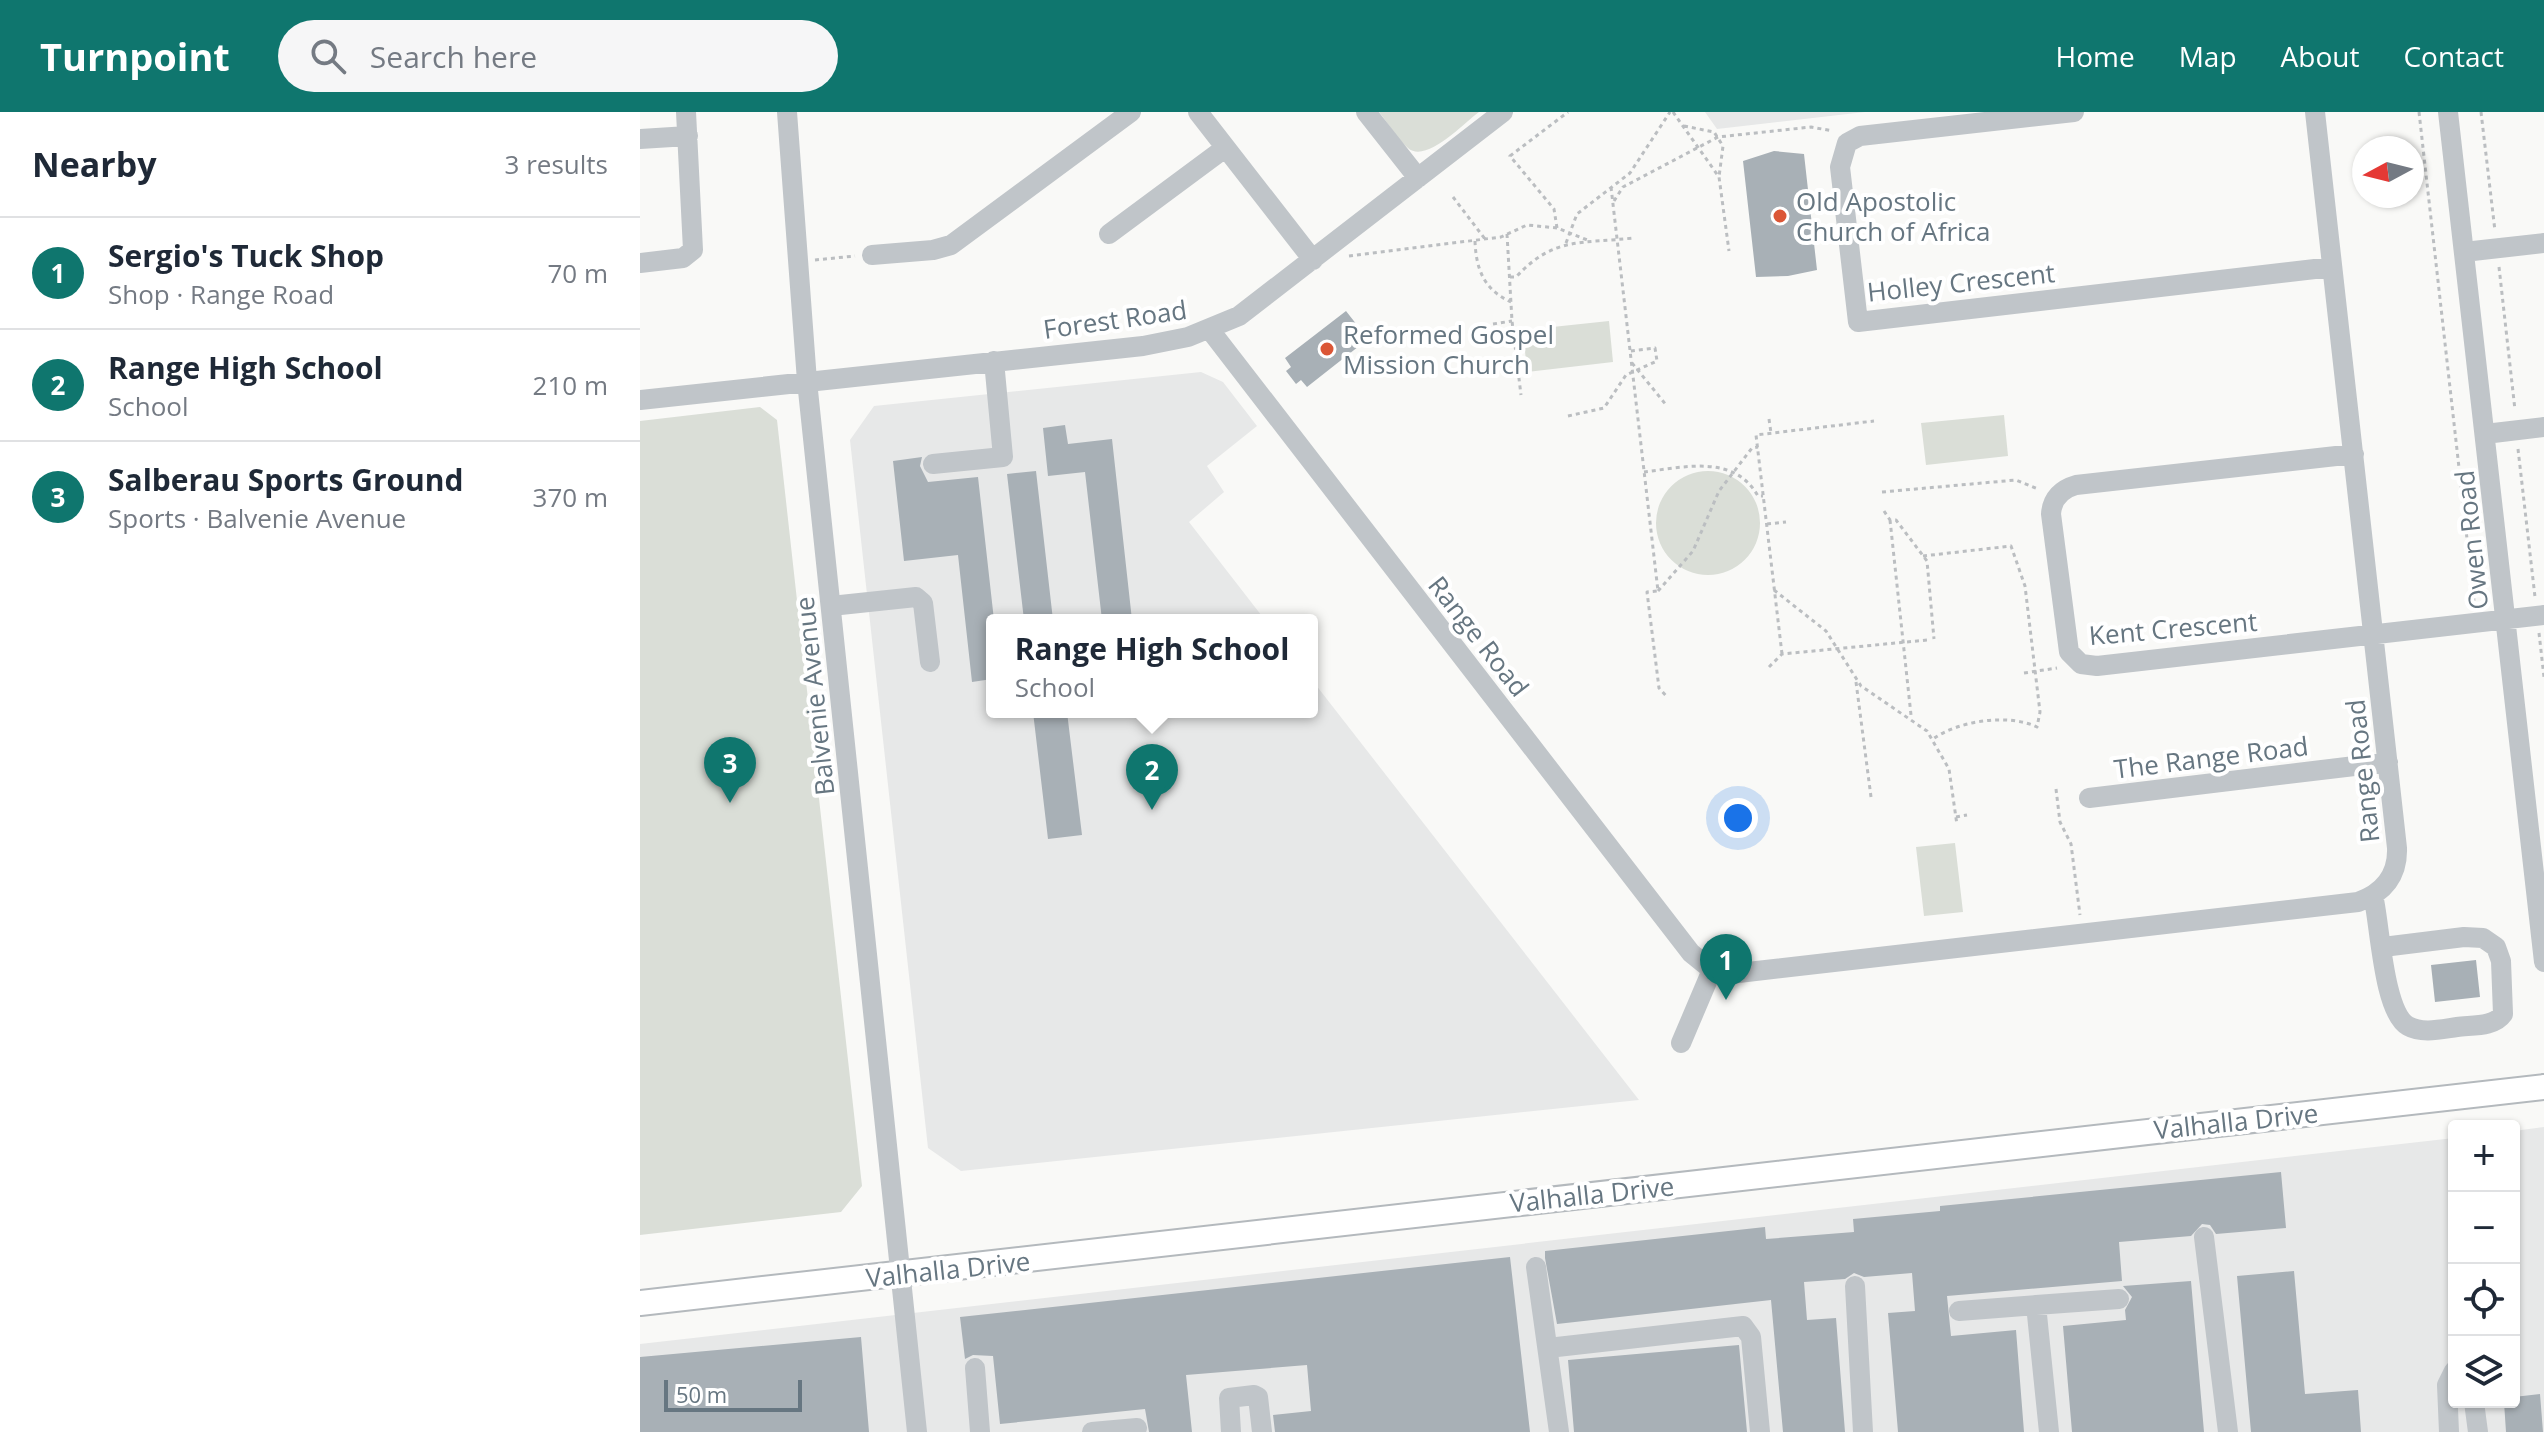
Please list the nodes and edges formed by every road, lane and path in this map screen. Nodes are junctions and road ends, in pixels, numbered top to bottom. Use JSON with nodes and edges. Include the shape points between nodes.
{"nodes":[{"id":1,"x":686,"y":112,"type":"edge"},
{"id":2,"x":787,"y":112,"type":"edge"},
{"id":3,"x":1131,"y":112,"type":"edge"},
{"id":4,"x":1198,"y":112,"type":"edge"},
{"id":5,"x":1366,"y":112,"type":"edge"},
{"id":6,"x":1503,"y":112,"type":"edge"},
{"id":7,"x":1568,"y":112,"type":"edge"},
{"id":8,"x":1672,"y":112,"type":"edge"},
{"id":9,"x":2074,"y":112,"type":"edge"},
{"id":10,"x":2315,"y":112,"type":"edge"},
{"id":11,"x":2419,"y":112,"type":"edge"},
{"id":12,"x":2448,"y":112,"type":"edge"},
{"id":13,"x":2481,"y":112,"type":"edge"},
{"id":14,"x":1684,"y":126,"type":"junction"},
{"id":15,"x":688,"y":136,"type":"junction"},
{"id":16,"x":1718,"y":137,"type":"junction"},
{"id":17,"x":640,"y":139,"type":"edge"},
{"id":18,"x":1847,"y":143,"type":"junction"},
{"id":19,"x":1225,"y":148,"type":"junction"},
{"id":20,"x":1697,"y":148,"type":"junction"},
{"id":21,"x":1719,"y":177,"type":"junction"},
{"id":22,"x":1418,"y":178,"type":"junction"},
{"id":23,"x":1611,"y":187,"type":"junction"},
{"id":24,"x":1453,"y":197,"type":"dead end"},
{"id":25,"x":1613,"y":204,"type":"junction"},
{"id":26,"x":1557,"y":228,"type":"junction"},
{"id":27,"x":1570,"y":232,"type":"junction"},
{"id":28,"x":1109,"y":234,"type":"dead end"},
{"id":29,"x":1507,"y":234,"type":"junction"},
{"id":30,"x":2495,"y":235,"type":"dead end"},
{"id":31,"x":1633,"y":238,"type":"dead end"},
{"id":32,"x":1485,"y":239,"type":"junction"},
{"id":33,"x":1475,"y":240,"type":"junction"},
{"id":34,"x":1617,"y":240,"type":"junction"},
{"id":35,"x":1590,"y":241,"type":"junction"},
{"id":36,"x":1566,"y":243,"type":"junction"},
{"id":37,"x":2544,"y":243,"type":"edge"},
{"id":38,"x":1729,"y":251,"type":"dead end"},
{"id":39,"x":2464,"y":252,"type":"junction"},
{"id":40,"x":872,"y":255,"type":"joint"},
{"id":41,"x":1341,"y":256,"type":"dead end"},
{"id":42,"x":811,"y":260,"type":"dead end"},
{"id":43,"x":1313,"y":260,"type":"junction"},
{"id":44,"x":2498,"y":261,"type":"dead end"},
{"id":45,"x":640,"y":263,"type":"edge"},
{"id":46,"x":2332,"y":267,"type":"junction"},
{"id":47,"x":1510,"y":277,"type":"junction"},
{"id":48,"x":1511,"y":302,"type":"junction"},
{"id":49,"x":1512,"y":321,"type":"junction"},
{"id":50,"x":1493,"y":324,"type":"dead end"},
{"id":51,"x":1210,"y":330,"type":"junction"},
{"id":52,"x":1664,"y":349,"type":"dead end"},
{"id":53,"x":1630,"y":351,"type":"junction"},
{"id":54,"x":1656,"y":355,"type":"junction"},
{"id":55,"x":994,"y":361,"type":"junction"},
{"id":56,"x":1632,"y":362,"type":"junction"},
{"id":57,"x":1639,"y":370,"type":"junction"},
{"id":58,"x":1633,"y":373,"type":"junction"},
{"id":59,"x":807,"y":381,"type":"junction"},
{"id":60,"x":1521,"y":395,"type":"dead end"},
{"id":61,"x":640,"y":400,"type":"edge"},
{"id":62,"x":1667,"y":406,"type":"dead end"},
{"id":63,"x":1568,"y":416,"type":"dead end"},
{"id":64,"x":2516,"y":418,"type":"dead end"},
{"id":65,"x":1769,"y":419,"type":"dead end"},
{"id":66,"x":1874,"y":421,"type":"dead end"},
{"id":67,"x":2544,"y":427,"type":"edge"},
{"id":68,"x":1771,"y":433,"type":"junction"},
{"id":69,"x":2485,"y":434,"type":"junction"},
{"id":70,"x":2518,"y":446,"type":"dead end"},
{"id":71,"x":1758,"y":447,"type":"junction"},
{"id":72,"x":2354,"y":454,"type":"junction"},
{"id":73,"x":933,"y":464,"type":"dead end"},
{"id":74,"x":1644,"y":472,"type":"junction"},
{"id":75,"x":1735,"y":473,"type":"junction"},
{"id":76,"x":1638,"y":489,"type":"dead end"},
{"id":77,"x":1646,"y":489,"type":"junction"},
{"id":78,"x":1882,"y":492,"type":"dead end"},
{"id":79,"x":1763,"y":496,"type":"junction"},
{"id":80,"x":2056,"y":497,"type":"junction"},
{"id":81,"x":1884,"y":511,"type":"dead end"},
{"id":82,"x":1890,"y":520,"type":"junction"},
{"id":83,"x":1786,"y":522,"type":"dead end"},
{"id":84,"x":1767,"y":524,"type":"junction"},
{"id":85,"x":1923,"y":556,"type":"junction"},
{"id":86,"x":1774,"y":590,"type":"junction"},
{"id":87,"x":1658,"y":591,"type":"junction"},
{"id":88,"x":2474,"y":601,"type":"dead end"},
{"id":89,"x":831,"y":606,"type":"junction"},
{"id":90,"x":2539,"y":614,"type":"edge"},
{"id":91,"x":2505,"y":619,"type":"junction"},
{"id":92,"x":2374,"y":633,"type":"junction"},
{"id":93,"x":1934,"y":639,"type":"dead end"},
{"id":94,"x":1903,"y":640,"type":"junction"},
{"id":95,"x":1927,"y":640,"type":"dead end"},
{"id":96,"x":1837,"y":648,"type":"junction"},
{"id":97,"x":1782,"y":654,"type":"junction"},
{"id":98,"x":930,"y":662,"type":"dead end"},
{"id":99,"x":1769,"y":667,"type":"dead end"},
{"id":100,"x":2064,"y":667,"type":"dead end"},
{"id":101,"x":2036,"y":671,"type":"junction"},
{"id":102,"x":2024,"y":673,"type":"dead end"},
{"id":103,"x":2544,"y":677,"type":"edge"},
{"id":104,"x":1856,"y":679,"type":"junction"},
{"id":105,"x":1667,"y":697,"type":"dead end"},
{"id":106,"x":1911,"y":717,"type":"junction"},
{"id":107,"x":1933,"y":739,"type":"junction"},
{"id":108,"x":2388,"y":762,"type":"junction"},
{"id":109,"x":2056,"y":789,"type":"dead end"},
{"id":110,"x":1871,"y":797,"type":"dead end"},
{"id":111,"x":2536,"y":797,"type":"edge"},
{"id":112,"x":2089,"y":798,"type":"dead end"},
{"id":113,"x":1967,"y":815,"type":"dead end"},
{"id":114,"x":1956,"y":817,"type":"junction"},
{"id":115,"x":1957,"y":825,"type":"dead end"},
{"id":116,"x":2373,"y":895,"type":"junction"},
{"id":117,"x":2080,"y":919,"type":"dead end"},
{"id":118,"x":2383,"y":947,"type":"junction"},
{"id":119,"x":2544,"y":962,"type":"edge"},
{"id":120,"x":1712,"y":970,"type":"junction"},
{"id":121,"x":1681,"y":1043,"type":"dead end"},
{"id":122,"x":2544,"y":1087,"type":"edge"},
{"id":123,"x":2204,"y":1237,"type":"dead end"},
{"id":124,"x":1536,"y":1267,"type":"dead end"},
{"id":125,"x":902,"y":1274,"type":"junction"},
{"id":126,"x":1855,"y":1286,"type":"dead end"},
{"id":127,"x":2119,"y":1299,"type":"dead end"},
{"id":128,"x":640,"y":1303,"type":"edge"},
{"id":129,"x":2036,"y":1305,"type":"junction"},
{"id":130,"x":1959,"y":1311,"type":"dead end"},
{"id":131,"x":1548,"y":1348,"type":"junction"},
{"id":132,"x":975,"y":1368,"type":"dead end"},
{"id":133,"x":2448,"y":1383,"type":"edge"},
{"id":134,"x":2475,"y":1408,"type":"edge"},
{"id":135,"x":1137,"y":1428,"type":"dead end"},
{"id":136,"x":917,"y":1432,"type":"edge"},
{"id":137,"x":980,"y":1432,"type":"edge"},
{"id":138,"x":1092,"y":1432,"type":"edge"},
{"id":139,"x":1231,"y":1432,"type":"edge"},
{"id":140,"x":1262,"y":1432,"type":"edge"},
{"id":141,"x":1559,"y":1432,"type":"edge"},
{"id":142,"x":1760,"y":1432,"type":"edge"},
{"id":143,"x":1863,"y":1432,"type":"edge"},
{"id":144,"x":2049,"y":1432,"type":"edge"},
{"id":145,"x":2228,"y":1432,"type":"edge"},
{"id":146,"x":2449,"y":1432,"type":"edge"},
{"id":147,"x":2478,"y":1432,"type":"edge"}],
"edges":[{"from":1,"to":15,"type":"street"},
{"from":2,"to":59,"type":"street","name":"Balvenie Avenue"},
{"from":3,"to":40,"type":"street","via":[[951,245]]},
{"from":4,"to":19,"type":"street"},
{"from":5,"to":22,"type":"street"},
{"from":6,"to":22,"type":"street","name":"Forest Road"},
{"from":7,"to":26,"type":"path","via":[[1510,156],[1554,209]]},
{"from":8,"to":14,"type":"path"},
{"from":8,"to":23,"type":"path","via":[[1630,173]]},
{"from":9,"to":18,"type":"street","via":[[1860,136]]},
{"from":10,"to":46,"type":"street","name":"Range Road"},
{"from":11,"to":88,"type":"path"},
{"from":12,"to":39,"type":"street","name":"Owen Road"},
{"from":13,"to":30,"type":"path"},
{"from":14,"to":16,"type":"path"},
{"from":14,"to":20,"type":"path"},
{"from":15,"to":17,"type":"street"},
{"from":15,"to":45,"type":"street","via":[[693,250],[683,258]]},
{"from":16,"to":18,"type":"path","via":[[1811,127],[1833,131]]},
{"from":16,"to":20,"type":"path"},
{"from":16,"to":21,"type":"path","via":[[1723,146]]},
{"from":18,"to":46,"type":"street","name":"Holley Crescent","via":[[1840,167],[1858,322]]},
{"from":19,"to":28,"type":"street"},
{"from":19,"to":43,"type":"street"},
{"from":20,"to":21,"type":"path"},
{"from":20,"to":25,"type":"path","via":[[1623,187]]},
{"from":21,"to":38,"type":"path"},
{"from":22,"to":43,"type":"street","name":"Forest Road"},
{"from":23,"to":25,"type":"path"},
{"from":23,"to":27,"type":"path","via":[[1577,214]]},
{"from":24,"to":32,"type":"path"},
{"from":25,"to":34,"type":"path"},
{"from":26,"to":27,"type":"path"},
{"from":26,"to":29,"type":"path","via":[[1527,225]]},
{"from":27,"to":35,"type":"path"},
{"from":27,"to":36,"type":"path"},
{"from":29,"to":32,"type":"path"},
{"from":29,"to":47,"type":"path"},
{"from":31,"to":34,"type":"path"},
{"from":32,"to":33,"type":"path"},
{"from":33,"to":41,"type":"path"},
{"from":33,"to":48,"type":"path","via":[[1480,273],[1498,296]]},
{"from":34,"to":35,"type":"path"},
{"from":34,"to":53,"type":"path"},
{"from":35,"to":36,"type":"path"},
{"from":36,"to":47,"type":"path"},
{"from":37,"to":39,"type":"street"},
{"from":39,"to":69,"type":"street","name":"Owen Road"},
{"from":40,"to":42,"type":"path"},
{"from":43,"to":51,"type":"street","name":"Forest Road","via":[[1239,316]]},
{"from":44,"to":64,"type":"path"},
{"from":46,"to":72,"type":"street","name":"Range Road"},
{"from":47,"to":48,"type":"path"},
{"from":48,"to":49,"type":"path"},
{"from":49,"to":50,"type":"path"},
{"from":49,"to":60,"type":"path"},
{"from":51,"to":55,"type":"street","name":"Forest Road","via":[[1143,346]]},
{"from":51,"to":120,"type":"street","name":"Range Road","via":[[1691,953]]},
{"from":52,"to":54,"type":"path"},
{"from":53,"to":54,"type":"path","via":[[1655,348]]},
{"from":53,"to":56,"type":"path"},
{"from":54,"to":57,"type":"path","via":[[1657,361]]},
{"from":55,"to":59,"type":"street","name":"Forest Road"},
{"from":55,"to":73,"type":"street","via":[[1003,457]]},
{"from":56,"to":57,"type":"path"},
{"from":56,"to":58,"type":"path"},
{"from":57,"to":58,"type":"path"},
{"from":57,"to":62,"type":"path"},
{"from":58,"to":63,"type":"path","via":[[1620,382],[1604,408]]},
{"from":58,"to":74,"type":"path"},
{"from":59,"to":61,"type":"street","name":"Forest Road"},
{"from":59,"to":89,"type":"street","name":"Balvenie Avenue"},
{"from":65,"to":68,"type":"path"},
{"from":66,"to":68,"type":"path"},
{"from":67,"to":69,"type":"street"},
{"from":68,"to":71,"type":"path","via":[[1756,435]]},
{"from":69,"to":91,"type":"street","name":"Owen Road"},
{"from":70,"to":90,"type":"path"},
{"from":71,"to":75,"type":"path"},
{"from":71,"to":79,"type":"path"},
{"from":72,"to":80,"type":"street","via":[[2076,485]]},
{"from":72,"to":92,"type":"street","name":"Range Road"},
{"from":74,"to":75,"type":"path","via":[[1720,466]]},
{"from":74,"to":77,"type":"path"},
{"from":75,"to":79,"type":"path"},
{"from":75,"to":87,"type":"path","via":[[1712,504],[1693,551]]},
{"from":76,"to":77,"type":"path"},
{"from":77,"to":87,"type":"path"},
{"from":78,"to":80,"type":"path","via":[[2016,480]]},
{"from":79,"to":84,"type":"path"},
{"from":80,"to":92,"type":"street","name":"Kent Crescent","via":[[2051,514],[2066,644],[2081,664]]},
{"from":81,"to":82,"type":"path"},
{"from":82,"to":85,"type":"path","via":[[1896,520]]},
{"from":82,"to":94,"type":"path"},
{"from":83,"to":84,"type":"path"},
{"from":84,"to":86,"type":"path"},
{"from":85,"to":93,"type":"path"},
{"from":85,"to":101,"type":"path","via":[[2011,546],[2025,586]]},
{"from":86,"to":96,"type":"path","via":[[1815,620]]},
{"from":86,"to":97,"type":"path"},
{"from":87,"to":105,"type":"path","via":[[1647,592],[1659,688]]},
{"from":89,"to":98,"type":"street","via":[[916,597],[923,603]]},
{"from":89,"to":125,"type":"street","name":"Balvenie Avenue"},
{"from":90,"to":91,"type":"street","name":"Kent Crescent"},
{"from":90,"to":103,"type":"path"},
{"from":91,"to":92,"type":"street","name":"Kent Crescent"},
{"from":91,"to":111,"type":"street","name":"Owen Road"},
{"from":92,"to":108,"type":"street","name":"Range Road"},
{"from":94,"to":95,"type":"path"},
{"from":94,"to":96,"type":"path"},
{"from":94,"to":106,"type":"path"},
{"from":96,"to":97,"type":"path"},
{"from":96,"to":104,"type":"path"},
{"from":97,"to":99,"type":"path"},
{"from":100,"to":101,"type":"path"},
{"from":101,"to":102,"type":"path"},
{"from":101,"to":107,"type":"path","via":[[2037,727],[2012,719],[1947,729]]},
{"from":104,"to":106,"type":"path"},
{"from":104,"to":110,"type":"path"},
{"from":106,"to":107,"type":"path"},
{"from":107,"to":114,"type":"path","via":[[1949,769]]},
{"from":108,"to":112,"type":"street","name":"The Range Road"},
{"from":108,"to":116,"type":"street","name":"Range Road","via":[[2398,858],[2389,881]]},
{"from":109,"to":117,"type":"path","via":[[2060,822],[2071,844]]},
{"from":111,"to":119,"type":"street","name":"Owen Road"},
{"from":113,"to":114,"type":"path"},
{"from":114,"to":115,"type":"path"},
{"from":116,"to":118,"type":"street"},
{"from":116,"to":120,"type":"street","via":[[2358,902],[1730,974]]},
{"from":118,"to":118,"type":"street","via":[[2394,1009],[2409,1027],[2492,1023],[2503,1014],[2501,961],[2496,947],[2483,938]]},
{"from":120,"to":121,"type":"street"},
{"from":122,"to":125,"type":"main road","name":"Valhalla Drive"},
{"from":123,"to":145,"type":"street"},
{"from":124,"to":131,"type":"street"},
{"from":125,"to":128,"type":"main road","name":"Valhalla Drive"},
{"from":125,"to":136,"type":"street","name":"Balvenie Avenue"},
{"from":126,"to":143,"type":"street"},
{"from":127,"to":129,"type":"street"},
{"from":129,"to":130,"type":"street"},
{"from":129,"to":144,"type":"street"},
{"from":131,"to":141,"type":"street"},
{"from":131,"to":142,"type":"street","via":[[1743,1326],[1751,1337]]},
{"from":132,"to":137,"type":"street"},
{"from":133,"to":146,"type":"street"},
{"from":134,"to":147,"type":"street"},
{"from":135,"to":138,"type":"street"},
{"from":139,"to":140,"type":"street","via":[[1229,1398],[1254,1395]]}]}
